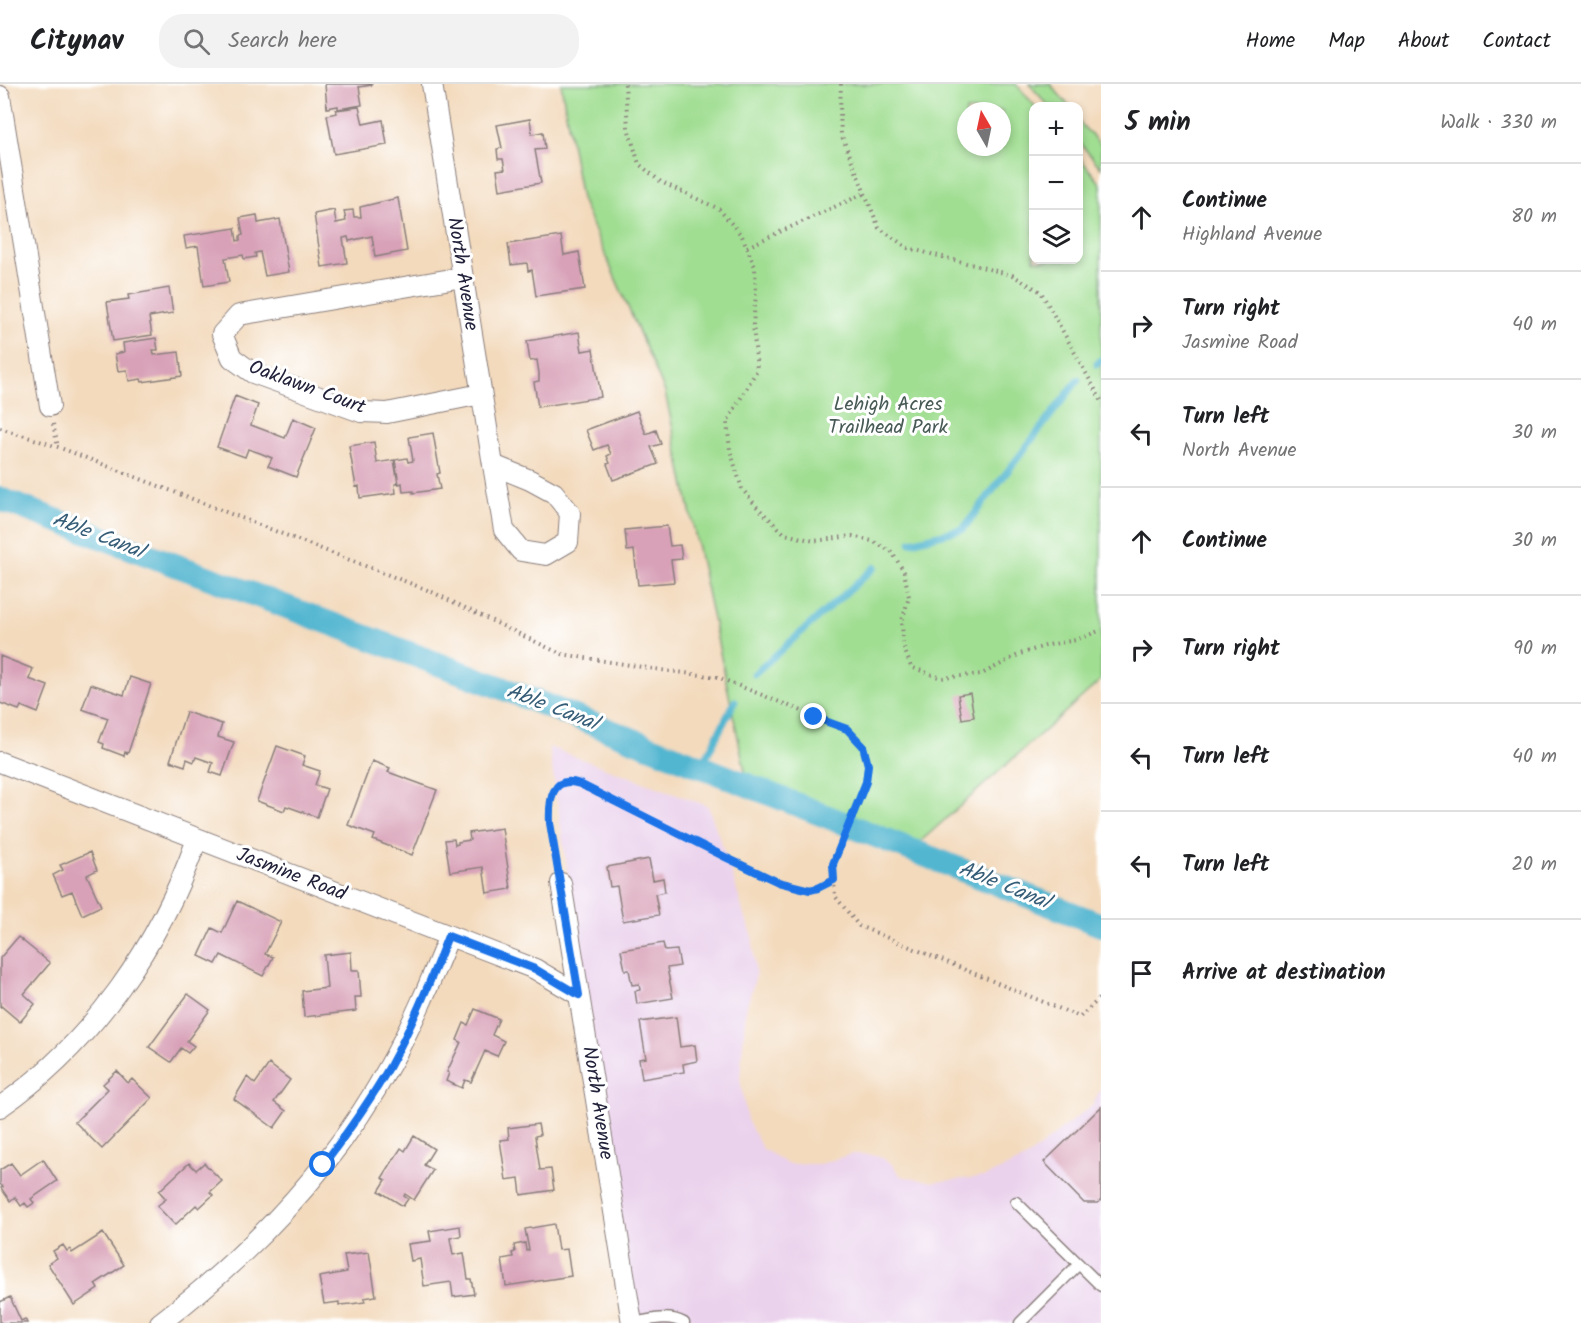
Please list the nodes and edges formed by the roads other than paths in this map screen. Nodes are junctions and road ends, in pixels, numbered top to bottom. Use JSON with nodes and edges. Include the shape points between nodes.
{"nodes":[{"id":1,"x":432,"y":84,"type":"edge"},
{"id":2,"x":0,"y":96,"type":"edge"},
{"id":3,"x":463,"y":277,"type":"junction"},
{"id":4,"x":481,"y":394,"type":"junction"},
{"id":5,"x":50,"y":406,"type":"dead end"},
{"id":6,"x":493,"y":465,"type":"junction"},
{"id":7,"x":0,"y":762,"type":"edge"},
{"id":8,"x":197,"y":838,"type":"junction"},
{"id":9,"x":561,"y":883,"type":"road end"},
{"id":10,"x":448,"y":936,"type":"junction"},
{"id":11,"x":579,"y":995,"type":"junction"},
{"id":12,"x":0,"y":1107,"type":"edge"},
{"id":13,"x":1016,"y":1202,"type":"dead end"},
{"id":14,"x":1079,"y":1264,"type":"junction"},
{"id":15,"x":1101,"y":1286,"type":"edge"},
{"id":16,"x":160,"y":1323,"type":"edge"},
{"id":17,"x":633,"y":1323,"type":"edge"},
{"id":18,"x":684,"y":1323,"type":"edge"},
{"id":19,"x":1020,"y":1323,"type":"edge"}],
"edges":[{"from":1,"to":3,"type":"street","name":"North Avenue"},
{"from":2,"to":5,"type":"street"},
{"from":3,"to":4,"type":"street","name":"North Avenue"},
{"from":3,"to":4,"type":"street","name":"Oaklawn Court","via":[[239,315],[222,334],[232,358],[253,373],[361,412],[387,413]]},
{"from":4,"to":6,"type":"street","name":"North Avenue"},
{"from":6,"to":6,"type":"street","name":"North Avenue","via":[[504,530],[521,551],[546,555],[568,542],[570,513],[554,493]]},
{"from":7,"to":8,"type":"street","name":"Jasmine Road"},
{"from":8,"to":10,"type":"street","name":"Jasmine Road"},
{"from":8,"to":12,"type":"street","via":[[172,902],[129,976],[61,1056]]},
{"from":9,"to":11,"type":"street","name":"North Avenue"},
{"from":10,"to":11,"type":"street","name":"Jasmine Road","via":[[535,969]]},
{"from":10,"to":16,"type":"street","via":[[423,999],[390,1065],[323,1165],[244,1253]]},
{"from":11,"to":17,"type":"street","name":"North Avenue"},
{"from":13,"to":14,"type":"lane"},
{"from":14,"to":15,"type":"lane"},
{"from":14,"to":19,"type":"lane"},
{"from":17,"to":18,"type":"lane","via":[[663,1318]]}]}
